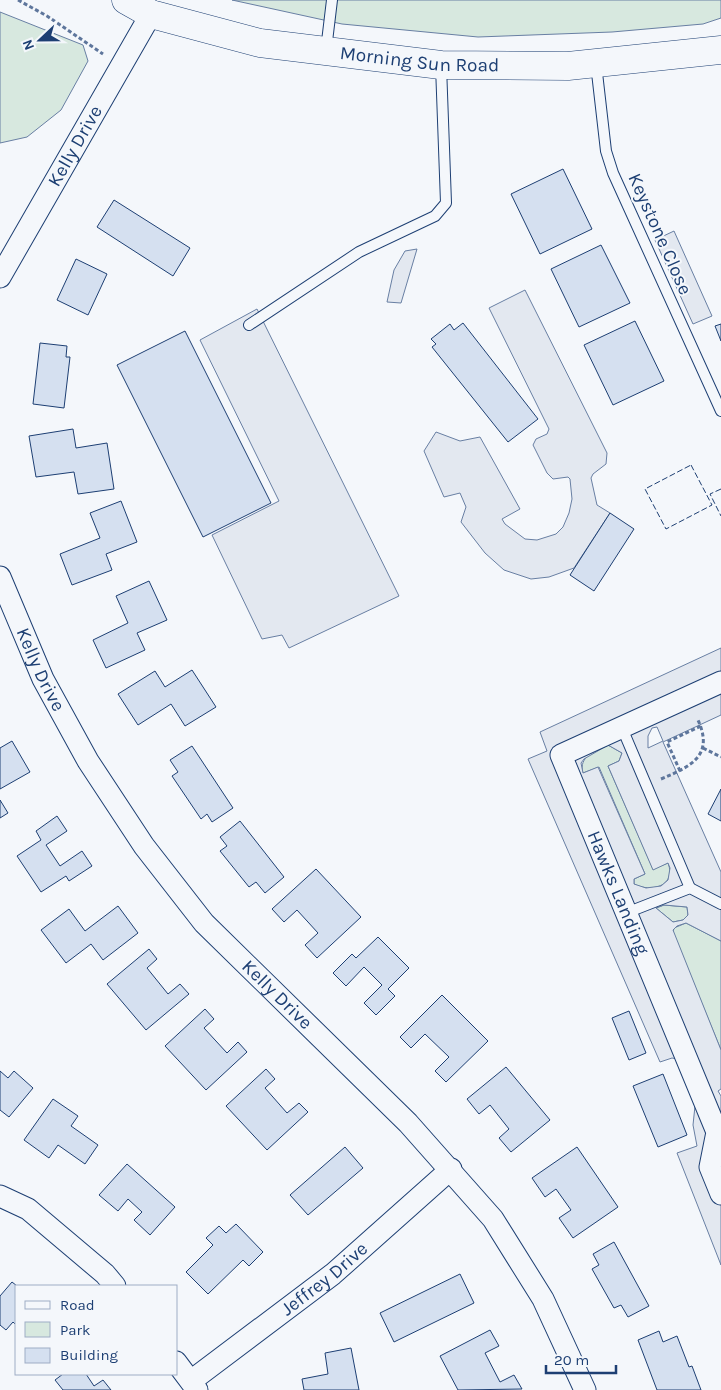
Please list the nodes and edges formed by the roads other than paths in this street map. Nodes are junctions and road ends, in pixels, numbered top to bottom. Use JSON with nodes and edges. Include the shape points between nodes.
{"nodes":[{"id":1,"x":126,"y":0,"type":"edge"},
{"id":2,"x":332,"y":0,"type":"edge"},
{"id":3,"x":150,"y":14,"type":"junction"},
{"id":4,"x":721,"y":50,"type":"edge"},
{"id":5,"x":326,"y":51,"type":"junction"},
{"id":6,"x":596,"y":63,"type":"junction"},
{"id":7,"x":441,"y":65,"type":"junction"},
{"id":8,"x":0,"y":277,"type":"edge"},
{"id":9,"x":249,"y":324,"type":"dead end"},
{"id":10,"x":721,"y":412,"type":"edge"},
{"id":11,"x":0,"y":577,"type":"edge"},
{"id":12,"x":721,"y":682,"type":"edge"},
{"id":13,"x":622,"y":728,"type":"junction"},
{"id":14,"x":690,"y":888,"type":"junction"},
{"id":15,"x":721,"y":904,"type":"edge"},
{"id":16,"x":626,"y":913,"type":"junction"},
{"id":17,"x":719,"y":1131,"type":"edge"},
{"id":18,"x":451,"y":1169,"type":"junction"},
{"id":19,"x":721,"y":1194,"type":"edge"},
{"id":20,"x":0,"y":1196,"type":"edge"},
{"id":21,"x":114,"y":1285,"type":"edge"},
{"id":22,"x":178,"y":1365,"type":"edge"},
{"id":23,"x":194,"y":1386,"type":"edge"},
{"id":24,"x":585,"y":1390,"type":"edge"}],
"edges":[{"from":1,"to":3,"type":"main road","name":"Morning Sun Road"},
{"from":2,"to":5,"type":"lane"},
{"from":3,"to":5,"type":"main road","name":"Morning Sun Road","via":[[260,43]]},
{"from":3,"to":8,"type":"street","name":"Kelly Drive"},
{"from":4,"to":6,"type":"main road","name":"Morning Sun Road"},
{"from":5,"to":7,"type":"main road","name":"Morning Sun Road"},
{"from":6,"to":7,"type":"main road","name":"Morning Sun Road","via":[[568,66]]},
{"from":6,"to":10,"type":"lane","name":"Keystone Close","via":[[606,151],[613,173]]},
{"from":7,"to":9,"type":"lane","via":[[446,203],[436,216],[359,252]]},
{"from":11,"to":18,"type":"street","name":"Kelly Drive","via":[[43,679],[88,761],[144,846],[204,922]]},
{"from":12,"to":13,"type":"street","name":"Hawks Landing"},
{"from":13,"to":14,"type":"lane"},
{"from":13,"to":16,"type":"street","name":"Hawks Landing","via":[[561,755]]},
{"from":14,"to":15,"type":"lane"},
{"from":14,"to":16,"type":"lane"},
{"from":16,"to":17,"type":"street","name":"Hawks Landing"},
{"from":17,"to":19,"type":"street","name":"Hawks Landing","via":[[710,1167]]},
{"from":18,"to":23,"type":"street","name":"Jeffrey Drive","via":[[333,1274]]},
{"from":18,"to":24,"type":"street","name":"Kelly Drive","via":[[493,1219],[543,1299]]},
{"from":20,"to":21,"type":"street","via":[[28,1209]]},
{"from":22,"to":23,"type":"street","name":"Jeffrey Drive"}]}
